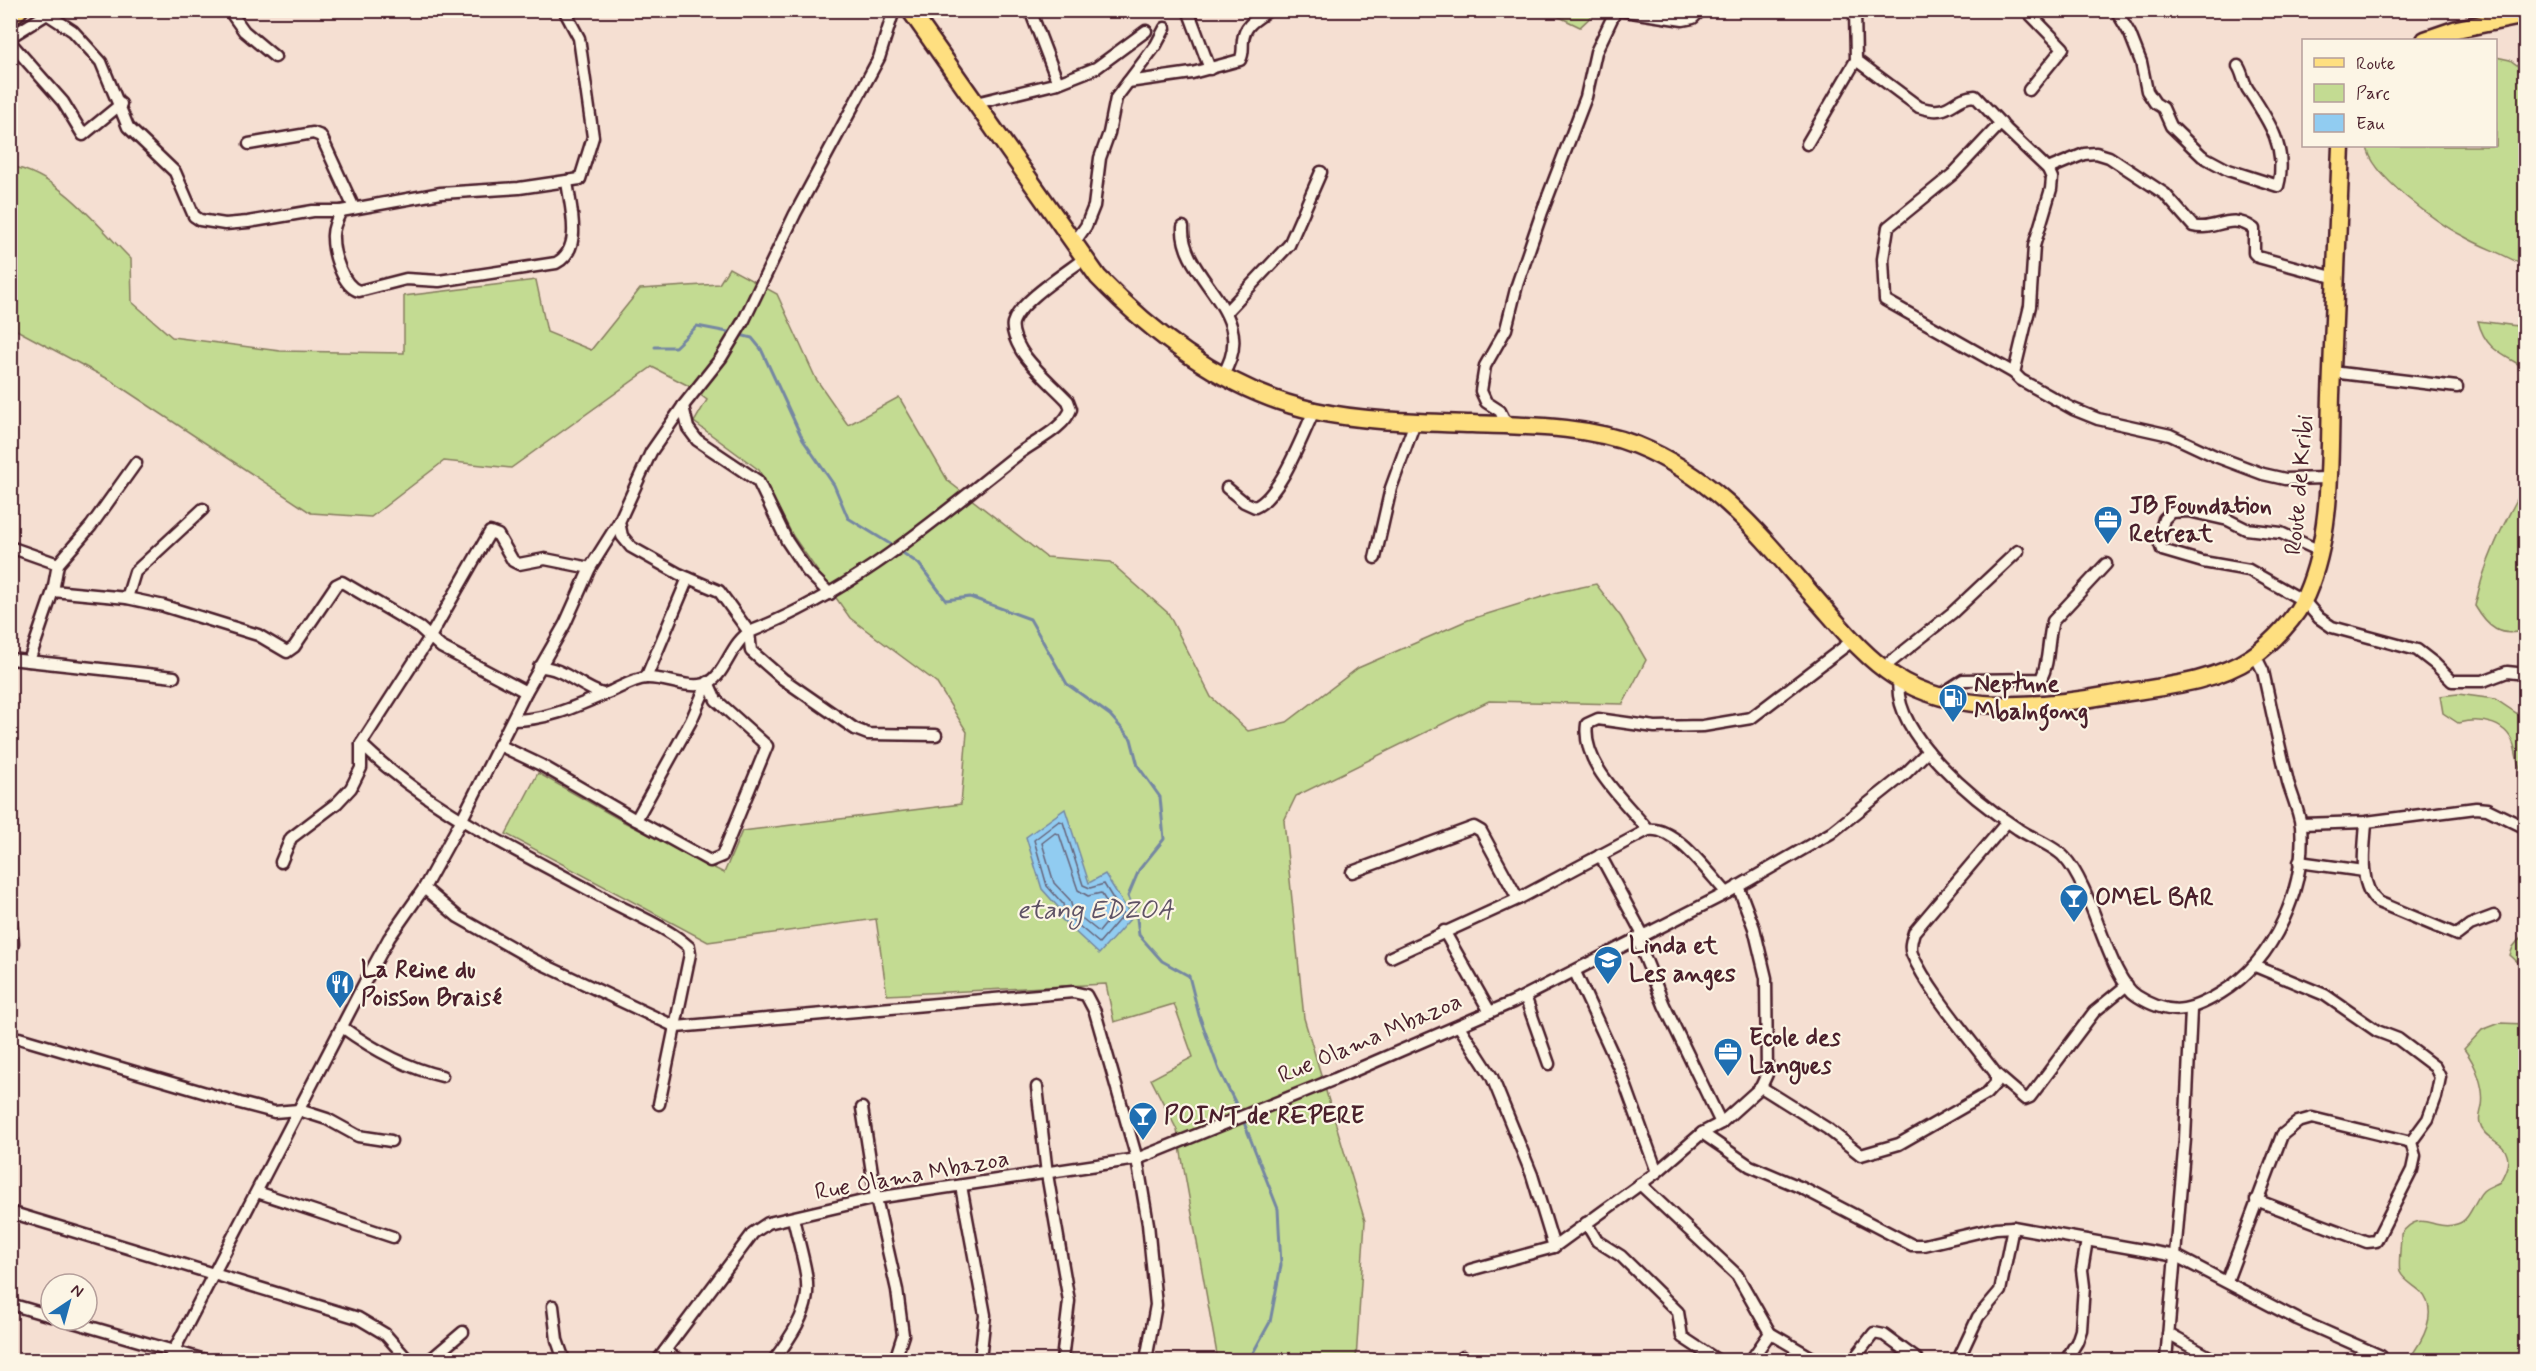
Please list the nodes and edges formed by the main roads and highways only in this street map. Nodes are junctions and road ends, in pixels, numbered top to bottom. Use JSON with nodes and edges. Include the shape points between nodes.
{"nodes":[{"id":1,"x":19,"y":10,"type":"edge"},
{"id":2,"x":910,"y":10,"type":"edge"},
{"id":3,"x":2526,"y":15,"type":"edge"},
{"id":4,"x":10,"y":17,"type":"edge"},
{"id":5,"x":2429,"y":39,"type":"edge"},
{"id":6,"x":2341,"y":147,"type":"edge"}],
"edges":[{"from":1,"to":4,"type":"main road"},
{"from":2,"to":6,"type":"main road","name":"Route de Kribi","via":[[1074,243],[1127,308],[1222,376],[1314,411],[1415,422],[1572,430],[1609,437],[1663,456],[1721,495],[1852,640],[1883,668],[1899,679],[1940,695],[2009,707],[2051,705],[2195,680],[2232,668],[2255,655],[2304,601],[2320,550],[2328,478]]},
{"from":3,"to":5,"type":"main road"}]}
